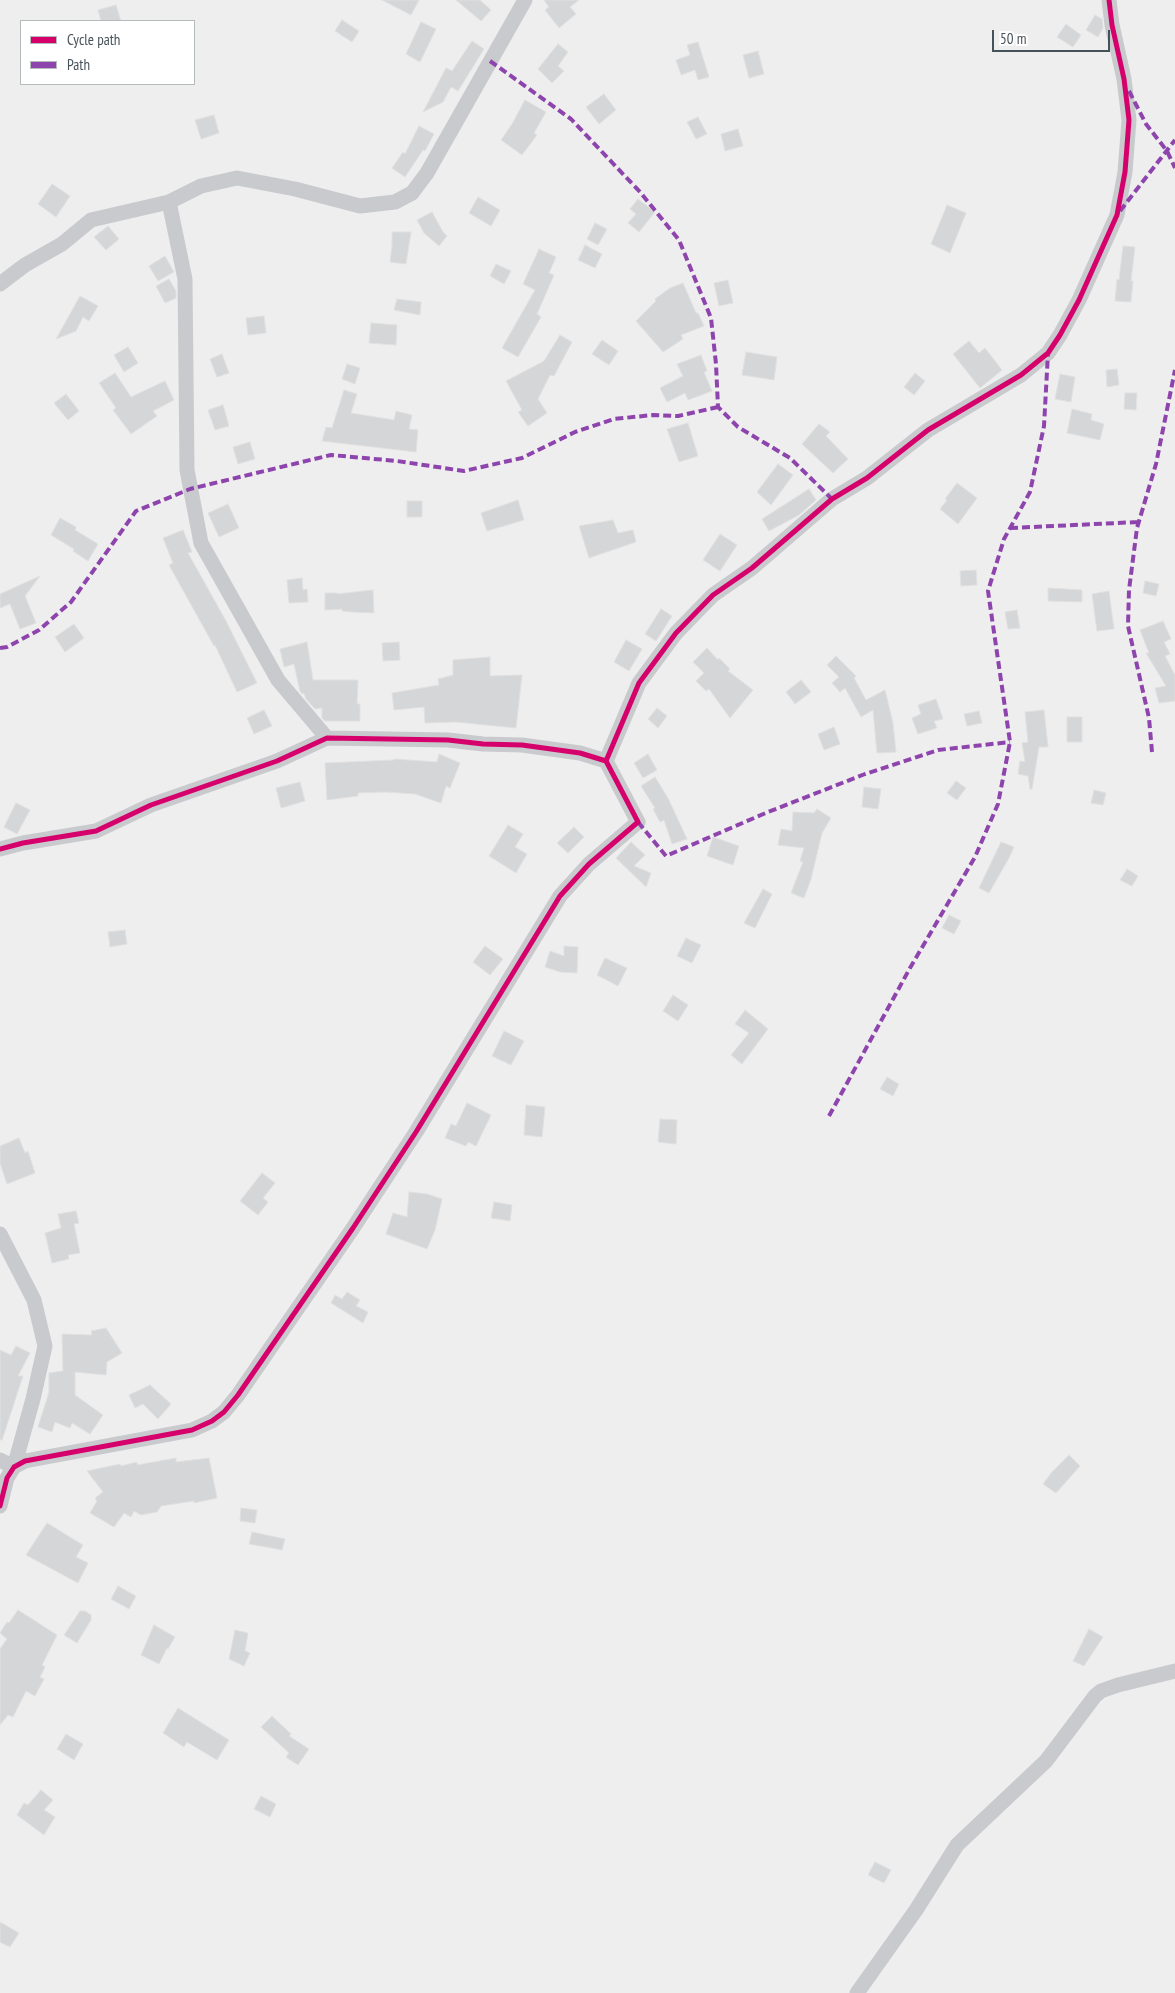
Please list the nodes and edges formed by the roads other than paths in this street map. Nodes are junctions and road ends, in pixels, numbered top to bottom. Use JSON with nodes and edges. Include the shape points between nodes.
{"nodes":[{"id":1,"x":525,"y":0,"type":"edge"},
{"id":2,"x":1109,"y":0,"type":"edge"},
{"id":3,"x":169,"y":202,"type":"junction"},
{"id":4,"x":0,"y":284,"type":"edge"},
{"id":5,"x":327,"y":738,"type":"junction"},
{"id":6,"x":606,"y":761,"type":"junction"},
{"id":7,"x":0,"y":849,"type":"edge"},
{"id":8,"x":0,"y":1234,"type":"edge"},
{"id":9,"x":0,"y":1460,"type":"edge"},
{"id":10,"x":14,"y":1467,"type":"junction"},
{"id":11,"x":0,"y":1506,"type":"edge"},
{"id":12,"x":1175,"y":1671,"type":"edge"},
{"id":13,"x":857,"y":1993,"type":"edge"}],
"edges":[{"from":1,"to":3,"type":"street","via":[[427,173],[412,192],[395,202],[360,206],[237,178],[201,186]]},
{"from":2,"to":6,"type":"street","via":[[1128,120],[1126,172],[1117,215],[1060,336],[1048,353],[1021,375],[928,430],[867,478],[832,498],[752,568],[713,595],[676,633],[639,683]]},
{"from":3,"to":4,"type":"street","via":[[91,220],[62,244]]},
{"from":3,"to":5,"type":"street","via":[[185,279],[187,470],[201,543],[278,680]]},
{"from":5,"to":6,"type":"street","via":[[522,745],[580,753]]},
{"from":5,"to":7,"type":"street","via":[[278,761],[152,805],[96,831]]},
{"from":6,"to":10,"type":"street","via":[[638,822],[589,864],[560,896],[416,1132],[224,1412],[192,1430],[25,1460]]},
{"from":8,"to":10,"type":"street","via":[[34,1300],[45,1346]]},
{"from":9,"to":10,"type":"street"},
{"from":10,"to":11,"type":"street","via":[[7,1478]]},
{"from":12,"to":13,"type":"street","via":[[1118,1685],[1094,1696],[1046,1761],[957,1845]]}]}
